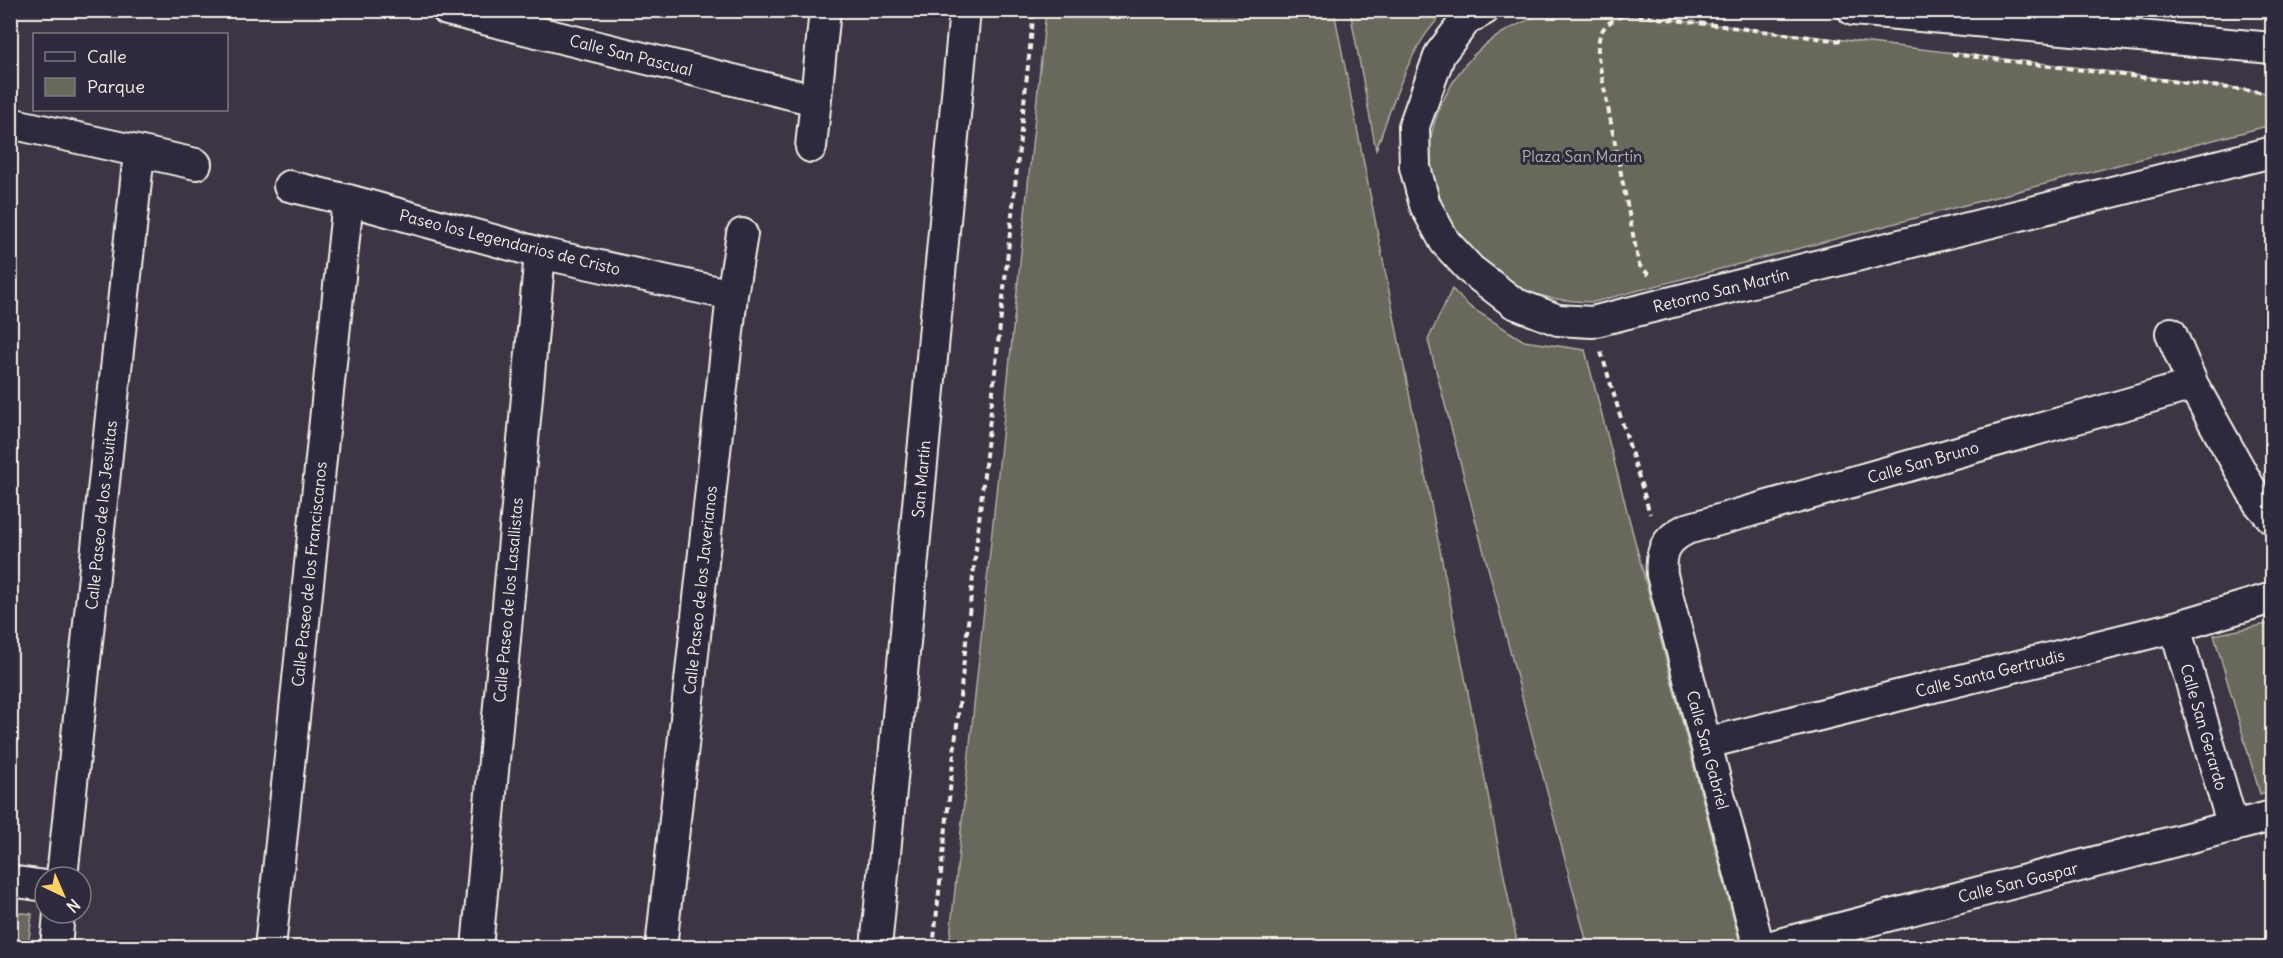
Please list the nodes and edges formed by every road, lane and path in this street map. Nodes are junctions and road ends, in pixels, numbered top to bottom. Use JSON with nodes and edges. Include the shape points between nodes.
{"nodes":[{"id":1,"x":447,"y":10,"type":"edge"},
{"id":2,"x":825,"y":10,"type":"edge"},
{"id":3,"x":964,"y":10,"type":"edge"},
{"id":4,"x":1034,"y":10,"type":"edge"},
{"id":5,"x":1484,"y":10,"type":"edge"},
{"id":6,"x":1853,"y":10,"type":"edge"},
{"id":7,"x":1628,"y":15,"type":"dead end"},
{"id":8,"x":2272,"y":48,"type":"edge"},
{"id":9,"x":815,"y":100,"type":"junction"},
{"id":10,"x":10,"y":123,"type":"edge"},
{"id":11,"x":811,"y":147,"type":"dead end"},
{"id":12,"x":2272,"y":152,"type":"edge"},
{"id":13,"x":139,"y":153,"type":"junction"},
{"id":14,"x":196,"y":164,"type":"dead end"},
{"id":15,"x":289,"y":186,"type":"dead end"},
{"id":16,"x":348,"y":200,"type":"junction"},
{"id":17,"x":742,"y":234,"type":"dead end"},
{"id":18,"x":540,"y":253,"type":"junction"},
{"id":19,"x":1652,"y":277,"type":"dead end"},
{"id":20,"x":732,"y":295,"type":"junction"},
{"id":21,"x":1592,"y":322,"type":"junction"},
{"id":22,"x":2171,"y":333,"type":"dead end"},
{"id":23,"x":2193,"y":385,"type":"junction"},
{"id":24,"x":2272,"y":518,"type":"edge"},
{"id":25,"x":1662,"y":552,"type":"junction"},
{"id":26,"x":2272,"y":597,"type":"edge"},
{"id":27,"x":2175,"y":627,"type":"junction"},
{"id":28,"x":1707,"y":743,"type":"junction"},
{"id":29,"x":2272,"y":816,"type":"edge"},
{"id":30,"x":2233,"y":827,"type":"junction"},
{"id":31,"x":63,"y":865,"type":"edge"},
{"id":32,"x":10,"y":881,"type":"edge"},
{"id":33,"x":33,"y":884,"type":"edge"},
{"id":34,"x":58,"y":925,"type":"edge"},
{"id":35,"x":56,"y":948,"type":"edge"},
{"id":36,"x":270,"y":948,"type":"edge"},
{"id":37,"x":477,"y":948,"type":"edge"},
{"id":38,"x":661,"y":948,"type":"edge"},
{"id":39,"x":876,"y":948,"type":"edge"},
{"id":40,"x":933,"y":948,"type":"edge"},
{"id":41,"x":1759,"y":948,"type":"edge"},
{"id":42,"x":1764,"y":948,"type":"edge"}],
"edges":[{"from":1,"to":9,"type":"street","name":"Calle San Pascual"},
{"from":2,"to":9,"type":"street"},
{"from":3,"to":39,"type":"street","name":"San Martín"},
{"from":4,"to":40,"type":"path"},
{"from":5,"to":21,"type":"street","name":"Retorno San Martín","via":[[1466,20],[1440,54],[1414,126],[1415,167],[1425,206],[1444,242],[1471,270],[1514,303],[1558,320]]},
{"from":6,"to":8,"type":"street"},
{"from":7,"to":19,"type":"path","via":[[1616,18],[1602,29],[1597,42],[1598,57],[1639,265]]},
{"from":9,"to":11,"type":"street"},
{"from":10,"to":13,"type":"street"},
{"from":12,"to":21,"type":"street","name":"Retorno San Martín"},
{"from":13,"to":14,"type":"street"},
{"from":13,"to":31,"type":"street","name":"Calle Paseo de los Jesuitas"},
{"from":15,"to":16,"type":"street","name":"Paseo los Legendarios de Cristo"},
{"from":16,"to":18,"type":"street","name":"Paseo los Legendarios de Cristo"},
{"from":16,"to":36,"type":"street","name":"Calle Paseo de los Franciscanos"},
{"from":17,"to":20,"type":"street","name":"Calle Paseo de los Javerianos"},
{"from":18,"to":20,"type":"street","name":"Paseo los Legendarios de Cristo"},
{"from":18,"to":37,"type":"street","name":"Calle Paseo de los Lasallistas"},
{"from":20,"to":38,"type":"street","name":"Calle Paseo de los Javerianos"},
{"from":21,"to":25,"type":"path"},
{"from":22,"to":23,"type":"street"},
{"from":23,"to":24,"type":"street","via":[[2258,502]]},
{"from":23,"to":25,"type":"street","name":"Calle San Bruno","via":[[1687,529],[1668,541]]},
{"from":25,"to":28,"type":"street","name":"Calle San Gabriel","via":[[1662,575]]},
{"from":26,"to":27,"type":"street","name":"Calle Santa Gertrudis"},
{"from":27,"to":28,"type":"street","name":"Calle Santa Gertrudis"},
{"from":27,"to":30,"type":"street","name":"Calle San Gerardo"},
{"from":28,"to":41,"type":"street","name":"Calle San Gabriel"},
{"from":29,"to":30,"type":"street","name":"Calle San Gaspar"},
{"from":30,"to":42,"type":"street","name":"Calle San Gaspar"},
{"from":32,"to":33,"type":"street"},
{"from":34,"to":35,"type":"street"}]}
